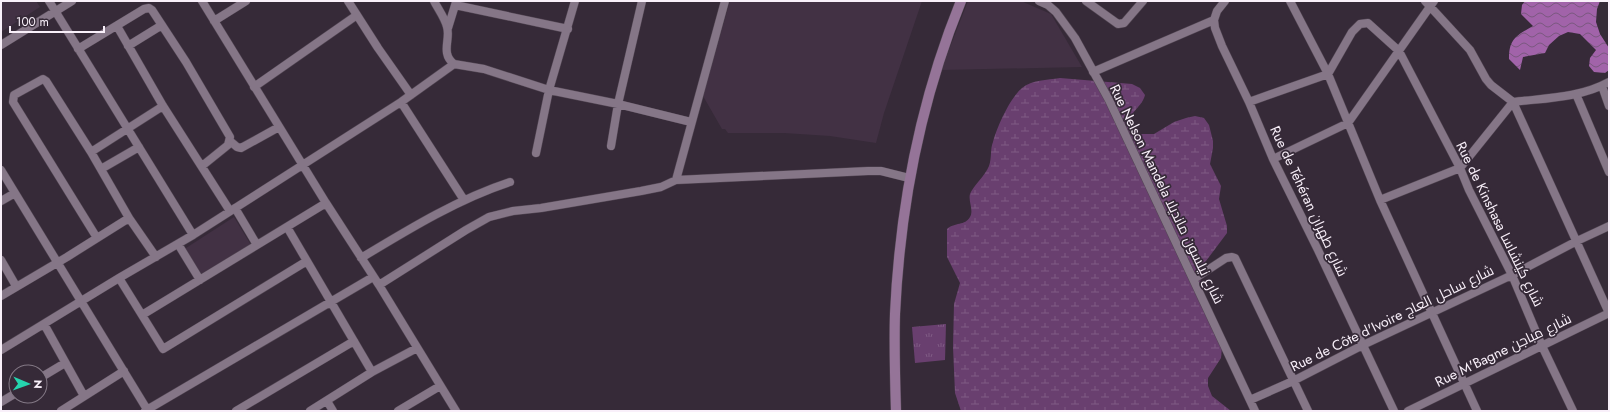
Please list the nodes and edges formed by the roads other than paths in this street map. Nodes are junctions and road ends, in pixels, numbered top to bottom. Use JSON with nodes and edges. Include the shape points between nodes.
{"nodes":[{"id":1,"x":49,"y":1,"type":"edge"},
{"id":2,"x":72,"y":1,"type":"edge"},
{"id":3,"x":202,"y":1,"type":"edge"},
{"id":4,"x":246,"y":1,"type":"edge"},
{"id":5,"x":348,"y":1,"type":"edge"},
{"id":6,"x":434,"y":1,"type":"edge"},
{"id":7,"x":575,"y":1,"type":"edge"},
{"id":8,"x":642,"y":1,"type":"edge"},
{"id":9,"x":724,"y":1,"type":"edge"},
{"id":10,"x":961,"y":1,"type":"edge"},
{"id":11,"x":1039,"y":1,"type":"edge"},
{"id":12,"x":1086,"y":1,"type":"edge"},
{"id":13,"x":1143,"y":1,"type":"edge"},
{"id":14,"x":1225,"y":1,"type":"edge"},
{"id":15,"x":1290,"y":1,"type":"edge"},
{"id":16,"x":455,"y":3,"type":"edge"},
{"id":17,"x":1429,"y":3,"type":"edge"},
{"id":18,"x":55,"y":11,"type":"junction"},
{"id":19,"x":357,"y":15,"type":"junction"},
{"id":20,"x":1214,"y":20,"type":"junction"},
{"id":21,"x":214,"y":21,"type":"junction"},
{"id":22,"x":162,"y":25,"type":"junction"},
{"id":23,"x":117,"y":26,"type":"junction"},
{"id":24,"x":448,"y":28,"type":"junction"},
{"id":25,"x":568,"y":29,"type":"junction"},
{"id":26,"x":1,"y":45,"type":"edge"},
{"id":27,"x":128,"y":46,"type":"junction"},
{"id":28,"x":78,"y":49,"type":"junction"},
{"id":29,"x":1399,"y":51,"type":"junction"},
{"id":30,"x":454,"y":64,"type":"junction"},
{"id":31,"x":1093,"y":72,"type":"junction"},
{"id":32,"x":1328,"y":74,"type":"junction"},
{"id":33,"x":1605,"y":84,"type":"edge"},
{"id":34,"x":254,"y":87,"type":"junction"},
{"id":35,"x":549,"y":90,"type":"junction"},
{"id":36,"x":1576,"y":94,"type":"junction"},
{"id":37,"x":411,"y":95,"type":"junction"},
{"id":38,"x":401,"y":102,"type":"junction"},
{"id":39,"x":1249,"y":102,"type":"junction"},
{"id":40,"x":1514,"y":102,"type":"junction"},
{"id":41,"x":618,"y":104,"type":"junction"},
{"id":42,"x":163,"y":106,"type":"junction"},
{"id":43,"x":1609,"y":106,"type":"edge"},
{"id":44,"x":691,"y":122,"type":"junction"},
{"id":45,"x":1348,"y":123,"type":"junction"},
{"id":46,"x":278,"y":127,"type":"junction"},
{"id":47,"x":127,"y":128,"type":"junction"},
{"id":48,"x":230,"y":141,"type":"junction"},
{"id":49,"x":611,"y":146,"type":"dead end"},
{"id":50,"x":139,"y":147,"type":"junction"},
{"id":51,"x":91,"y":152,"type":"junction"},
{"id":52,"x":536,"y":153,"type":"dead end"},
{"id":53,"x":1273,"y":159,"type":"junction"},
{"id":54,"x":303,"y":165,"type":"junction"},
{"id":55,"x":202,"y":166,"type":"junction"},
{"id":56,"x":1460,"y":168,"type":"junction"},
{"id":57,"x":101,"y":169,"type":"junction"},
{"id":58,"x":1,"y":170,"type":"edge"},
{"id":59,"x":1609,"y":172,"type":"edge"},
{"id":60,"x":909,"y":178,"type":"junction"},
{"id":61,"x":676,"y":180,"type":"junction"},
{"id":62,"x":510,"y":182,"type":"dead end"},
{"id":63,"x":15,"y":193,"type":"junction"},
{"id":64,"x":464,"y":200,"type":"junction"},
{"id":65,"x":1380,"y":200,"type":"junction"},
{"id":66,"x":1,"y":201,"type":"edge"},
{"id":67,"x":326,"y":203,"type":"junction"},
{"id":68,"x":232,"y":210,"type":"junction"},
{"id":69,"x":130,"y":218,"type":"junction"},
{"id":70,"x":1609,"y":226,"type":"edge"},
{"id":71,"x":287,"y":227,"type":"junction"},
{"id":72,"x":193,"y":235,"type":"junction"},
{"id":73,"x":97,"y":238,"type":"junction"},
{"id":74,"x":1577,"y":241,"type":"junction"},
{"id":75,"x":178,"y":244,"type":"junction"},
{"id":76,"x":257,"y":245,"type":"junction"},
{"id":77,"x":156,"y":257,"type":"junction"},
{"id":78,"x":361,"y":258,"type":"junction"},
{"id":79,"x":1,"y":260,"type":"edge"},
{"id":80,"x":307,"y":261,"type":"junction"},
{"id":81,"x":58,"y":262,"type":"junction"},
{"id":82,"x":1512,"y":275,"type":"junction"},
{"id":83,"x":373,"y":277,"type":"junction"},
{"id":84,"x":119,"y":278,"type":"junction"},
{"id":85,"x":1194,"y":279,"type":"junction"},
{"id":86,"x":200,"y":280,"type":"junction"},
{"id":87,"x":379,"y":285,"type":"junction"},
{"id":88,"x":16,"y":286,"type":"junction"},
{"id":89,"x":1,"y":296,"type":"edge"},
{"id":90,"x":82,"y":301,"type":"junction"},
{"id":91,"x":331,"y":302,"type":"junction"},
{"id":92,"x":1609,"y":313,"type":"edge"},
{"id":93,"x":142,"y":314,"type":"junction"},
{"id":94,"x":1432,"y":314,"type":"junction"},
{"id":95,"x":44,"y":324,"type":"junction"},
{"id":96,"x":354,"y":341,"type":"junction"},
{"id":97,"x":1363,"y":345,"type":"junction"},
{"id":98,"x":1542,"y":346,"type":"junction"},
{"id":99,"x":417,"y":348,"type":"junction"},
{"id":100,"x":1,"y":350,"type":"edge"},
{"id":101,"x":65,"y":363,"type":"junction"},
{"id":102,"x":124,"y":371,"type":"junction"},
{"id":103,"x":372,"y":372,"type":"junction"},
{"id":104,"x":48,"y":373,"type":"edge"},
{"id":105,"x":1293,"y":381,"type":"junction"},
{"id":106,"x":1464,"y":384,"type":"junction"},
{"id":107,"x":440,"y":386,"type":"junction"},
{"id":108,"x":84,"y":396,"type":"junction"},
{"id":109,"x":1250,"y":400,"type":"junction"},
{"id":110,"x":327,"y":401,"type":"junction"},
{"id":111,"x":61,"y":411,"type":"edge"},
{"id":112,"x":147,"y":411,"type":"edge"},
{"id":113,"x":236,"y":411,"type":"edge"},
{"id":114,"x":310,"y":411,"type":"edge"},
{"id":115,"x":333,"y":411,"type":"edge"},
{"id":116,"x":398,"y":411,"type":"edge"},
{"id":117,"x":456,"y":411,"type":"edge"},
{"id":118,"x":896,"y":411,"type":"edge"},
{"id":119,"x":1255,"y":411,"type":"edge"},
{"id":120,"x":1308,"y":411,"type":"edge"},
{"id":121,"x":1394,"y":411,"type":"edge"},
{"id":122,"x":1408,"y":411,"type":"edge"},
{"id":123,"x":1477,"y":411,"type":"edge"},
{"id":124,"x":1573,"y":411,"type":"edge"}],
"edges":[{"from":1,"to":18,"type":"street"},
{"from":2,"to":18,"type":"street"},
{"from":3,"to":21,"type":"street"},
{"from":4,"to":21,"type":"street"},
{"from":5,"to":19,"type":"street"},
{"from":6,"to":24,"type":"street"},
{"from":7,"to":25,"type":"street"},
{"from":8,"to":41,"type":"street"},
{"from":9,"to":44,"type":"street"},
{"from":10,"to":60,"type":"main road","via":[[930,89]]},
{"from":11,"to":31,"type":"street","name":"Rue Nelson Mandela شارع نيلسون مانديلا","via":[[1056,12]]},
{"from":12,"to":13,"type":"street","via":[[1121,24]]},
{"from":14,"to":20,"type":"street"},
{"from":15,"to":32,"type":"street"},
{"from":16,"to":24,"type":"street"},
{"from":16,"to":25,"type":"street"},
{"from":17,"to":29,"type":"street"},
{"from":17,"to":40,"type":"street","via":[[1470,50],[1486,80]]},
{"from":18,"to":26,"type":"street"},
{"from":18,"to":28,"type":"street"},
{"from":19,"to":34,"type":"street"},
{"from":19,"to":37,"type":"street"},
{"from":20,"to":31,"type":"street"},
{"from":20,"to":39,"type":"street","name":"Rue de Téhéran شارع طهران","via":[[1222,46]]},
{"from":21,"to":34,"type":"street"},
{"from":22,"to":23,"type":"street","via":[[149,8]]},
{"from":22,"to":27,"type":"street"},
{"from":22,"to":48,"type":"street","via":[[230,137]]},
{"from":23,"to":27,"type":"street"},
{"from":23,"to":28,"type":"street"},
{"from":24,"to":30,"type":"street","via":[[447,52],[449,60]]},
{"from":25,"to":35,"type":"street"},
{"from":27,"to":42,"type":"street"},
{"from":28,"to":47,"type":"street"},
{"from":29,"to":32,"type":"street","via":[[1368,23],[1363,23],[1352,32]]},
{"from":29,"to":45,"type":"street"},
{"from":29,"to":56,"type":"street","name":"Rue de Kinshasa شارع كينشاسا"},
{"from":30,"to":35,"type":"street","via":[[484,69]]},
{"from":30,"to":37,"type":"street"},
{"from":31,"to":85,"type":"street","name":"Rue Nelson Mandela شارع نيلسون مانديلا","via":[[1109,100]]},
{"from":32,"to":39,"type":"street"},
{"from":32,"to":45,"type":"street"},
{"from":33,"to":36,"type":"street"},
{"from":33,"to":43,"type":"street"},
{"from":34,"to":46,"type":"street"},
{"from":35,"to":41,"type":"street"},
{"from":35,"to":52,"type":"street"},
{"from":36,"to":40,"type":"street"},
{"from":36,"to":59,"type":"street"},
{"from":37,"to":38,"type":"street"},
{"from":38,"to":54,"type":"street"},
{"from":38,"to":64,"type":"street"},
{"from":39,"to":53,"type":"street","name":"Rue de Téhéran شارع طهران"},
{"from":40,"to":56,"type":"street"},
{"from":40,"to":74,"type":"street"},
{"from":41,"to":44,"type":"street"},
{"from":41,"to":49,"type":"street"},
{"from":42,"to":47,"type":"street"},
{"from":42,"to":55,"type":"street"},
{"from":44,"to":61,"type":"street"},
{"from":45,"to":53,"type":"street"},
{"from":45,"to":65,"type":"street"},
{"from":46,"to":48,"type":"street","via":[[241,148]]},
{"from":46,"to":54,"type":"street"},
{"from":47,"to":50,"type":"street"},
{"from":47,"to":51,"type":"street"},
{"from":48,"to":55,"type":"street"},
{"from":50,"to":57,"type":"street"},
{"from":50,"to":72,"type":"street"},
{"from":51,"to":57,"type":"street"},
{"from":51,"to":73,"type":"street","via":[[46,80],[43,79],[14,95],[13,102]]},
{"from":53,"to":97,"type":"street","name":"Rue de Téhéran شارع طهران"},
{"from":54,"to":67,"type":"street"},
{"from":54,"to":68,"type":"street"},
{"from":55,"to":68,"type":"street"},
{"from":56,"to":65,"type":"street"},
{"from":56,"to":82,"type":"street","name":"Rue de Kinshasa شارع كينشاسا"},
{"from":57,"to":69,"type":"street"},
{"from":58,"to":63,"type":"street"},
{"from":60,"to":61,"type":"street","via":[[881,171],[868,171]]},
{"from":60,"to":118,"type":"main road","via":[[895,314]]},
{"from":61,"to":87,"type":"street","via":[[661,187],[641,191],[489,217]]},
{"from":62,"to":64,"type":"street"},
{"from":63,"to":66,"type":"street"},
{"from":63,"to":81,"type":"street"},
{"from":64,"to":78,"type":"street","via":[[419,223]]},
{"from":65,"to":94,"type":"street"},
{"from":67,"to":71,"type":"street"},
{"from":67,"to":78,"type":"street"},
{"from":68,"to":72,"type":"street"},
{"from":68,"to":76,"type":"street"},
{"from":69,"to":73,"type":"street"},
{"from":69,"to":77,"type":"street"},
{"from":70,"to":74,"type":"street","name":"Rue de Côte d'Ivoire شارع ساحل العاج"},
{"from":71,"to":76,"type":"street"},
{"from":71,"to":80,"type":"street"},
{"from":72,"to":75,"type":"street"},
{"from":73,"to":81,"type":"street"},
{"from":74,"to":82,"type":"street","name":"Rue de Côte d'Ivoire شارع ساحل العاج"},
{"from":74,"to":92,"type":"street"},
{"from":75,"to":77,"type":"street"},
{"from":75,"to":86,"type":"street"},
{"from":76,"to":86,"type":"street"},
{"from":77,"to":84,"type":"street"},
{"from":78,"to":83,"type":"street"},
{"from":79,"to":88,"type":"street"},
{"from":80,"to":91,"type":"street"},
{"from":80,"to":93,"type":"street","via":[[163,348]]},
{"from":81,"to":88,"type":"street"},
{"from":81,"to":90,"type":"street"},
{"from":82,"to":94,"type":"street","name":"Rue de Côte d'Ivoire شارع ساحل العاج"},
{"from":82,"to":98,"type":"street","name":"Rue de Kinshasa شارع كينشاسا"},
{"from":83,"to":87,"type":"street"},
{"from":83,"to":91,"type":"street"},
{"from":84,"to":90,"type":"street"},
{"from":84,"to":93,"type":"street"},
{"from":85,"to":105,"type":"street","via":[[1226,258],[1235,258]]},
{"from":85,"to":109,"type":"street","name":"Rue Nelson Mandela شارع نيلسون مانديلا"},
{"from":86,"to":93,"type":"street"},
{"from":87,"to":99,"type":"street"},
{"from":88,"to":89,"type":"street"},
{"from":90,"to":95,"type":"street"},
{"from":90,"to":102,"type":"street"},
{"from":91,"to":96,"type":"street"},
{"from":91,"to":112,"type":"street"},
{"from":92,"to":98,"type":"street","name":"Rue M'Bagne شارع مباجن"},
{"from":94,"to":97,"type":"street","name":"Rue de Côte d'Ivoire شارع ساحل العاج"},
{"from":94,"to":106,"type":"street"},
{"from":95,"to":100,"type":"street"},
{"from":95,"to":101,"type":"street"},
{"from":96,"to":103,"type":"street"},
{"from":96,"to":113,"type":"street"},
{"from":97,"to":105,"type":"street","name":"Rue de Côte d'Ivoire شارع ساحل العاج"},
{"from":97,"to":121,"type":"street","name":"Rue de Téhéran شارع طهران"},
{"from":98,"to":106,"type":"street","name":"Rue M'Bagne شارع مباجن"},
{"from":98,"to":124,"type":"street","name":"Rue de Kinshasa شارع كينشاسا"},
{"from":99,"to":103,"type":"street"},
{"from":99,"to":107,"type":"street"},
{"from":101,"to":104,"type":"street"},
{"from":101,"to":108,"type":"street"},
{"from":102,"to":108,"type":"street"},
{"from":102,"to":112,"type":"street"},
{"from":103,"to":110,"type":"street"},
{"from":105,"to":109,"type":"street","name":"Rue de Côte d'Ivoire شارع ساحل العاج"},
{"from":105,"to":120,"type":"street"},
{"from":106,"to":122,"type":"street","name":"Rue M'Bagne شارع مباجن"},
{"from":106,"to":123,"type":"street"},
{"from":107,"to":116,"type":"street"},
{"from":107,"to":117,"type":"street"},
{"from":108,"to":111,"type":"street"},
{"from":109,"to":119,"type":"street","name":"Rue Nelson Mandela شارع نيلسون مانديلا"},
{"from":110,"to":114,"type":"street"},
{"from":110,"to":115,"type":"street"}]}
